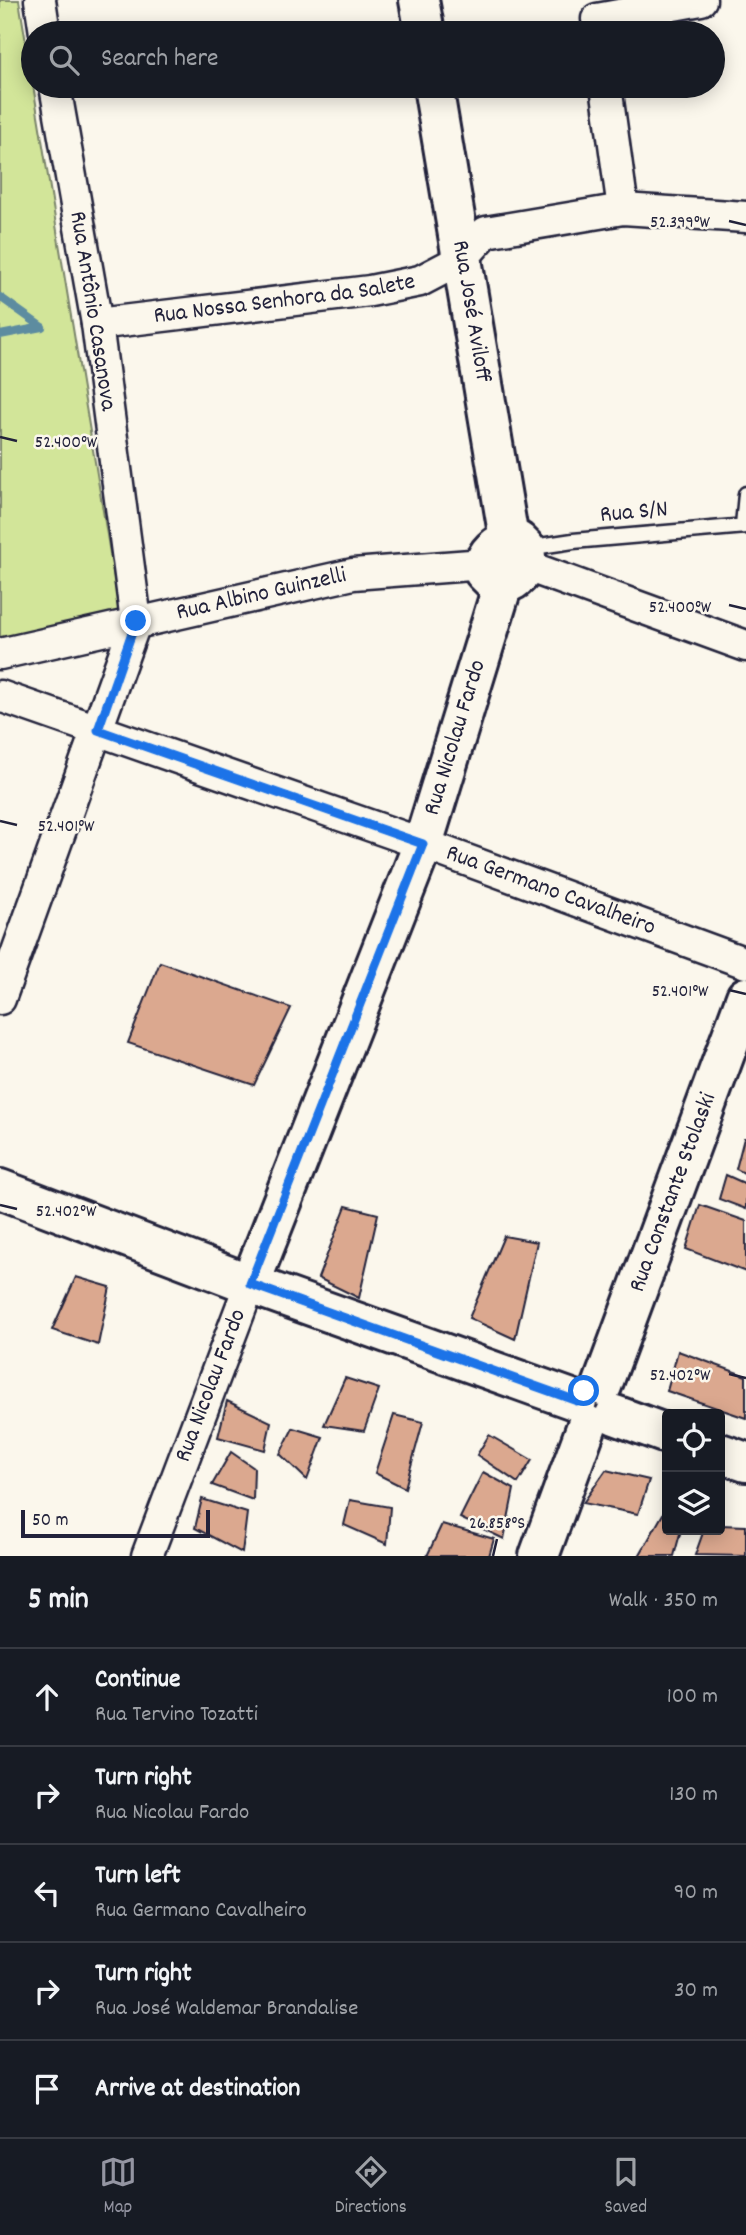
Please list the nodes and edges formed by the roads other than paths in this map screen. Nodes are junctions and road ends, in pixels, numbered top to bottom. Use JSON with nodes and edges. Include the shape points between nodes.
{"nodes":[{"id":1,"x":40,"y":0,"type":"edge"},
{"id":2,"x":419,"y":0,"type":"edge"},
{"id":3,"x":701,"y":0,"type":"edge"},
{"id":4,"x":596,"y":17,"type":"edge"},
{"id":5,"x":44,"y":21,"type":"edge"},
{"id":6,"x":423,"y":21,"type":"edge"},
{"id":7,"x":57,"y":98,"type":"edge"},
{"id":8,"x":435,"y":98,"type":"edge"},
{"id":9,"x":608,"y":98,"type":"edge"},
{"id":10,"x":622,"y":209,"type":"junction"},
{"id":11,"x":746,"y":217,"type":"edge"},
{"id":12,"x":462,"y":259,"type":"junction"},
{"id":13,"x":97,"y":324,"type":"junction"},
{"id":14,"x":746,"y":494,"type":"edge"},
{"id":15,"x":744,"y":526,"type":"edge"},
{"id":16,"x":509,"y":560,"type":"junction"},
{"id":17,"x":136,"y":621,"type":"junction"},
{"id":18,"x":746,"y":646,"type":"edge"},
{"id":19,"x":0,"y":654,"type":"edge"},
{"id":20,"x":0,"y":696,"type":"edge"},
{"id":21,"x":98,"y":730,"type":"junction"},
{"id":22,"x":423,"y":844,"type":"junction"},
{"id":23,"x":746,"y":963,"type":"edge"},
{"id":24,"x":746,"y":997,"type":"edge"},
{"id":25,"x":0,"y":999,"type":"edge"},
{"id":26,"x":0,"y":1189,"type":"edge"},
{"id":27,"x":250,"y":1284,"type":"junction"},
{"id":28,"x":595,"y":1407,"type":"junction"},
{"id":29,"x":662,"y":1432,"type":"edge"},
{"id":30,"x":725,"y":1455,"type":"edge"},
{"id":31,"x":746,"y":1462,"type":"edge"},
{"id":32,"x":147,"y":1556,"type":"edge"},
{"id":33,"x":539,"y":1556,"type":"edge"}],
"edges":[{"from":1,"to":5,"type":"street"},
{"from":2,"to":6,"type":"street"},
{"from":3,"to":4,"type":"street"},
{"from":7,"to":13,"type":"street","name":"Rua Antônio Casanova"},
{"from":8,"to":12,"type":"street","name":"Rua José Aviloff"},
{"from":9,"to":10,"type":"street"},
{"from":10,"to":11,"type":"street","name":"Rua Nossa Senhora da Salete"},
{"from":10,"to":12,"type":"street","name":"Rua Nossa Senhora da Salete","via":[[486,232]]},
{"from":12,"to":13,"type":"street","name":"Rua Nossa Senhora da Salete","via":[[420,281],[370,290]]},
{"from":12,"to":16,"type":"street","name":"Rua José Aviloff"},
{"from":13,"to":17,"type":"street","name":"Rua Antônio Casanova"},
{"from":14,"to":15,"type":"lane"},
{"from":15,"to":16,"type":"lane","name":"Rua S/N"},
{"from":16,"to":17,"type":"street","name":"Rua Albino Guinzelli","via":[[353,574]]},
{"from":16,"to":18,"type":"street","name":"Rua Albino Guinzelli"},
{"from":16,"to":22,"type":"street","name":"Rua Nicolau Fardo"},
{"from":17,"to":19,"type":"street","name":"Rua Albino Guinzelli"},
{"from":17,"to":21,"type":"street"},
{"from":20,"to":21,"type":"street","name":"Rua Germano Cavalheiro"},
{"from":21,"to":22,"type":"street","name":"Rua Germano Cavalheiro"},
{"from":21,"to":25,"type":"street"},
{"from":22,"to":23,"type":"street","name":"Rua Germano Cavalheiro"},
{"from":22,"to":27,"type":"street","name":"Rua Nicolau Fardo"},
{"from":24,"to":28,"type":"street","name":"Rua Constante Stolaski"},
{"from":26,"to":27,"type":"street"},
{"from":27,"to":28,"type":"street"},
{"from":27,"to":32,"type":"street","name":"Rua Nicolau Fardo"},
{"from":28,"to":29,"type":"street"},
{"from":28,"to":33,"type":"street","name":"Rua Constante Stolaski"},
{"from":30,"to":31,"type":"street"}]}
